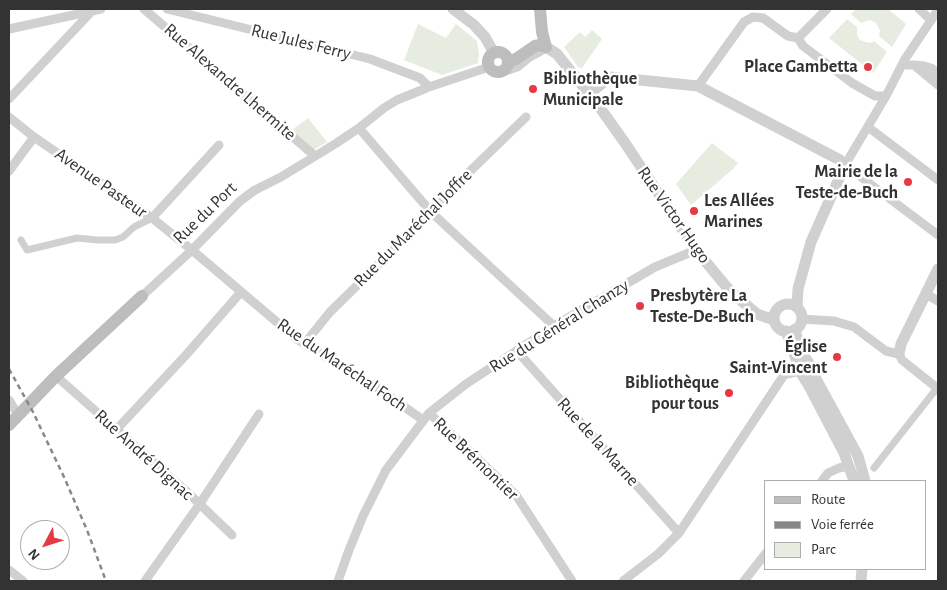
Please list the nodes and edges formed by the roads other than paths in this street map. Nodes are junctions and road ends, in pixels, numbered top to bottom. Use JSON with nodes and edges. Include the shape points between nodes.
{"nodes":[{"id":1,"x":144,"y":9,"type":"edge"},
{"id":2,"x":167,"y":9,"type":"edge"},
{"id":3,"x":453,"y":9,"type":"edge"},
{"id":4,"x":540,"y":9,"type":"edge"},
{"id":5,"x":827,"y":9,"type":"edge"},
{"id":6,"x":919,"y":9,"type":"edge"},
{"id":7,"x":97,"y":10,"type":"edge"},
{"id":8,"x":938,"y":10,"type":"edge"},
{"id":9,"x":192,"y":12,"type":"edge"},
{"id":10,"x":751,"y":13,"type":"edge"},
{"id":11,"x":932,"y":20,"type":"junction"},
{"id":12,"x":9,"y":29,"type":"edge"},
{"id":13,"x":798,"y":38,"type":"junction"},
{"id":14,"x":546,"y":47,"type":"junction"},
{"id":15,"x":494,"y":53,"type":"junction"},
{"id":16,"x":507,"y":65,"type":"junction"},
{"id":17,"x":902,"y":65,"type":"junction"},
{"id":18,"x":914,"y":65,"type":"junction"},
{"id":19,"x":489,"y":67,"type":"junction"},
{"id":20,"x":938,"y":73,"type":"edge"},
{"id":21,"x":938,"y":85,"type":"edge"},
{"id":22,"x":698,"y":86,"type":"junction"},
{"id":23,"x":429,"y":87,"type":"junction"},
{"id":24,"x":589,"y":94,"type":"junction"},
{"id":25,"x":886,"y":96,"type":"junction"},
{"id":26,"x":9,"y":99,"type":"edge"},
{"id":27,"x":9,"y":117,"type":"edge"},
{"id":28,"x":526,"y":117,"type":"dead end"},
{"id":29,"x":868,"y":127,"type":"junction"},
{"id":30,"x":359,"y":128,"type":"junction"},
{"id":31,"x":34,"y":137,"type":"junction"},
{"id":32,"x":219,"y":145,"type":"dead end"},
{"id":33,"x":315,"y":156,"type":"junction"},
{"id":34,"x":845,"y":165,"type":"junction"},
{"id":35,"x":9,"y":171,"type":"edge"},
{"id":36,"x":938,"y":180,"type":"edge"},
{"id":37,"x":430,"y":212,"type":"junction"},
{"id":38,"x":152,"y":218,"type":"junction"},
{"id":39,"x":938,"y":234,"type":"edge"},
{"id":40,"x":21,"y":240,"type":"dead end"},
{"id":41,"x":192,"y":250,"type":"junction"},
{"id":42,"x":696,"y":250,"type":"junction"},
{"id":43,"x":938,"y":270,"type":"edge"},
{"id":44,"x":241,"y":292,"type":"junction"},
{"id":45,"x":926,"y":294,"type":"junction"},
{"id":46,"x":142,"y":296,"type":"joint"},
{"id":47,"x":938,"y":301,"type":"edge"},
{"id":48,"x":797,"y":307,"type":"junction"},
{"id":49,"x":802,"y":319,"type":"junction"},
{"id":50,"x":774,"y":320,"type":"junction"},
{"id":51,"x":554,"y":326,"type":"junction"},
{"id":52,"x":791,"y":330,"type":"junction"},
{"id":53,"x":305,"y":343,"type":"junction"},
{"id":54,"x":517,"y":351,"type":"junction"},
{"id":55,"x":899,"y":354,"type":"junction"},
{"id":56,"x":807,"y":375,"type":"junction"},
{"id":57,"x":56,"y":376,"type":"junction"},
{"id":58,"x":938,"y":388,"type":"edge"},
{"id":59,"x":9,"y":400,"type":"edge"},
{"id":60,"x":259,"y":414,"type":"dead end"},
{"id":61,"x":426,"y":417,"type":"junction"},
{"id":62,"x":13,"y":420,"type":"edge"},
{"id":63,"x":116,"y":430,"type":"junction"},
{"id":64,"x":849,"y":466,"type":"junction"},
{"id":65,"x":874,"y":468,"type":"dead end"},
{"id":66,"x":823,"y":480,"type":"edge"},
{"id":67,"x":854,"y":480,"type":"edge"},
{"id":68,"x":864,"y":480,"type":"edge"},
{"id":69,"x":199,"y":505,"type":"junction"},
{"id":70,"x":679,"y":533,"type":"junction"},
{"id":71,"x":232,"y":535,"type":"dead end"},
{"id":72,"x":764,"y":556,"type":"edge"},
{"id":73,"x":9,"y":570,"type":"edge"},
{"id":74,"x":23,"y":581,"type":"edge"},
{"id":75,"x":145,"y":581,"type":"edge"},
{"id":76,"x":338,"y":581,"type":"edge"},
{"id":77,"x":572,"y":581,"type":"edge"},
{"id":78,"x":623,"y":581,"type":"edge"},
{"id":79,"x":744,"y":581,"type":"edge"}],
"edges":[{"from":1,"to":33,"type":"street","name":"Rue Alexandre Lhermite"},
{"from":2,"to":9,"type":"street","name":"Rue Jules Ferry"},
{"from":3,"to":15,"type":"street","via":[[480,31]]},
{"from":4,"to":14,"type":"main road"},
{"from":5,"to":13,"type":"street"},
{"from":6,"to":11,"type":"street"},
{"from":7,"to":12,"type":"street"},
{"from":7,"to":26,"type":"street"},
{"from":8,"to":11,"type":"street"},
{"from":9,"to":23,"type":"street","name":"Rue Jules Ferry","via":[[370,59],[420,78]]},
{"from":10,"to":13,"type":"street","via":[[788,36]]},
{"from":10,"to":22,"type":"street"},
{"from":11,"to":17,"type":"street"},
{"from":13,"to":25,"type":"street","via":[[803,46],[852,83],[874,96]]},
{"from":14,"to":16,"type":"main road","via":[[535,46]]},
{"from":14,"to":24,"type":"street","name":"Rue Victor Hugo","via":[[556,54]]},
{"from":15,"to":16,"type":"main road","via":[[506,55]]},
{"from":15,"to":19,"type":"main road","via":[[488,60]]},
{"from":16,"to":19,"type":"main road","via":[[497,72]]},
{"from":17,"to":18,"type":"street"},
{"from":17,"to":25,"type":"street"},
{"from":18,"to":20,"type":"street","via":[[932,68]]},
{"from":18,"to":21,"type":"street"},
{"from":19,"to":23,"type":"street","name":"Rue du Port"},
{"from":22,"to":24,"type":"street","via":[[610,77]]},
{"from":22,"to":34,"type":"street"},
{"from":23,"to":30,"type":"street","name":"Rue du Port","via":[[384,108]]},
{"from":24,"to":42,"type":"street","name":"Rue Victor Hugo"},
{"from":25,"to":29,"type":"street"},
{"from":27,"to":31,"type":"street","name":"Avenue Pasteur"},
{"from":28,"to":37,"type":"street","name":"Rue du Maréchal Joffre"},
{"from":29,"to":34,"type":"street"},
{"from":29,"to":36,"type":"street"},
{"from":30,"to":33,"type":"street","name":"Rue du Port"},
{"from":30,"to":37,"type":"street"},
{"from":31,"to":35,"type":"street"},
{"from":31,"to":38,"type":"street","name":"Avenue Pasteur"},
{"from":32,"to":38,"type":"street"},
{"from":33,"to":41,"type":"street","name":"Rue du Port","via":[[240,201]]},
{"from":34,"to":39,"type":"street"},
{"from":34,"to":48,"type":"street","via":[[811,242],[798,289]]},
{"from":37,"to":51,"type":"street"},
{"from":37,"to":53,"type":"street","name":"Rue du Maréchal Joffre","via":[[330,312]]},
{"from":38,"to":40,"type":"street","via":[[134,227],[124,238],[115,240],[77,238],[27,250]]},
{"from":38,"to":41,"type":"street","name":"Avenue Pasteur"},
{"from":41,"to":44,"type":"street","name":"Rue du Maréchal Foch"},
{"from":41,"to":46,"type":"street","name":"Rue du Port"},
{"from":42,"to":50,"type":"street","name":"Rue Victor Hugo","via":[[730,291],[757,314]]},
{"from":42,"to":51,"type":"street","name":"Rue du Général Chanzy","via":[[655,267]]},
{"from":43,"to":45,"type":"street"},
{"from":44,"to":53,"type":"street","name":"Rue du Maréchal Foch"},
{"from":44,"to":63,"type":"street"},
{"from":45,"to":47,"type":"street"},
{"from":45,"to":55,"type":"street"},
{"from":46,"to":57,"type":"main road","name":"Rue du Port"},
{"from":48,"to":49,"type":"street"},
{"from":48,"to":50,"type":"street","via":[[789,304],[780,306]]},
{"from":49,"to":52,"type":"street"},
{"from":49,"to":55,"type":"street","via":[[834,320],[854,327],[886,351]]},
{"from":50,"to":52,"type":"street","via":[[782,331]]},
{"from":51,"to":54,"type":"street","name":"Rue du Général Chanzy"},
{"from":52,"to":56,"type":"street"},
{"from":53,"to":61,"type":"street","name":"Rue du Maréchal Foch"},
{"from":54,"to":61,"type":"street","name":"Rue du Général Chanzy","via":[[466,384]]},
{"from":54,"to":70,"type":"street","name":"Rue de la Marne"},
{"from":55,"to":58,"type":"street","via":[[902,360]]},
{"from":56,"to":64,"type":"street"},
{"from":56,"to":68,"type":"street","via":[[858,456]]},
{"from":56,"to":70,"type":"street","via":[[796,372],[784,375]]},
{"from":57,"to":62,"type":"main road","name":"Rue du Port"},
{"from":57,"to":63,"type":"street","name":"Rue André Dignac"},
{"from":58,"to":65,"type":"street"},
{"from":59,"to":62,"type":"street"},
{"from":60,"to":69,"type":"street"},
{"from":61,"to":76,"type":"street","name":"Rue du Général Chanzy","via":[[386,470],[363,516]]},
{"from":61,"to":77,"type":"street","name":"Rue Brémontier","via":[[516,495]]},
{"from":63,"to":69,"type":"street","name":"Rue André Dignac"},
{"from":64,"to":66,"type":"street","via":[[828,473]]},
{"from":64,"to":67,"type":"street"},
{"from":69,"to":71,"type":"street","name":"Rue André Dignac"},
{"from":69,"to":75,"type":"street"},
{"from":70,"to":78,"type":"street"},
{"from":72,"to":79,"type":"street"},
{"from":73,"to":74,"type":"street"}]}
